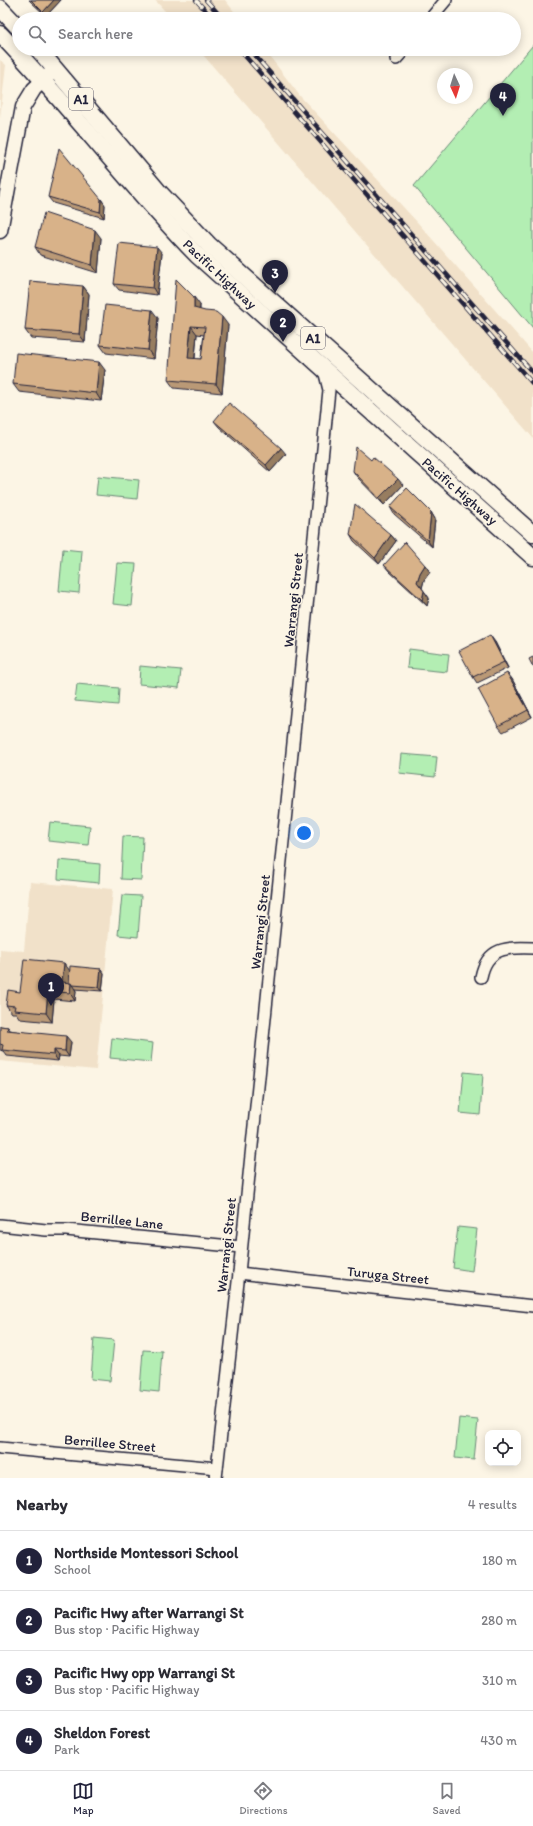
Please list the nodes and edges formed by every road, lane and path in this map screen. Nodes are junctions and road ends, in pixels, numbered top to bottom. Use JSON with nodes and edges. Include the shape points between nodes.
{"nodes":[{"id":1,"x":446,"y":0,"type":"edge"},
{"id":2,"x":0,"y":8,"type":"edge"},
{"id":3,"x":436,"y":12,"type":"edge"},
{"id":4,"x":12,"y":21,"type":"edge"},
{"id":5,"x":0,"y":34,"type":"edge"},
{"id":6,"x":12,"y":47,"type":"edge"},
{"id":7,"x":21,"y":56,"type":"edge"},
{"id":8,"x":45,"y":56,"type":"edge"},
{"id":9,"x":399,"y":56,"type":"edge"},
{"id":10,"x":396,"y":59,"type":"dead end"},
{"id":11,"x":56,"y":68,"type":"junction"},
{"id":12,"x":43,"y":80,"type":"junction"},
{"id":13,"x":0,"y":231,"type":"edge"},
{"id":14,"x":324,"y":370,"type":"junction"},
{"id":15,"x":533,"y":534,"type":"edge"},
{"id":16,"x":533,"y":557,"type":"edge"},
{"id":17,"x":533,"y":948,"type":"edge"},
{"id":18,"x":481,"y":977,"type":"dead end"},
{"id":19,"x":0,"y":1225,"type":"edge"},
{"id":20,"x":241,"y":1247,"type":"junction"},
{"id":21,"x":239,"y":1274,"type":"junction"},
{"id":22,"x":533,"y":1306,"type":"edge"},
{"id":23,"x":0,"y":1448,"type":"edge"},
{"id":24,"x":216,"y":1473,"type":"edge"}],
"edges":[{"from":1,"to":3,"type":"street"},
{"from":2,"to":4,"type":"highway"},
{"from":5,"to":6,"type":"highway","name":"Pacific Highway","number":"A1"},
{"from":7,"to":12,"type":"highway","name":"Pacific Highway","number":"A1"},
{"from":8,"to":11,"type":"highway","name":"Pacific Highway","number":"A1"},
{"from":9,"to":10,"type":"street"},
{"from":11,"to":12,"type":"main road"},
{"from":11,"to":15,"type":"highway","name":"Pacific Highway","number":"A1","via":[[158,190],[209,245]]},
{"from":12,"to":13,"type":"main road","via":[[30,93],[23,107]]},
{"from":12,"to":14,"type":"highway","name":"Pacific Highway","number":"A1","via":[[170,227]]},
{"from":14,"to":16,"type":"highway","name":"Pacific Highway","number":"A1"},
{"from":14,"to":20,"type":"street","name":"Warrangi Street","via":[[329,390]]},
{"from":17,"to":18,"type":"street","via":[[494,953],[486,960]]},
{"from":19,"to":20,"type":"street","name":"Berrillee Lane"},
{"from":20,"to":21,"type":"street","name":"Warrangi Street"},
{"from":21,"to":22,"type":"street","name":"Turuga Street"},
{"from":21,"to":24,"type":"street","name":"Warrangi Street"},
{"from":23,"to":24,"type":"street","name":"Berrillee Street"}]}
